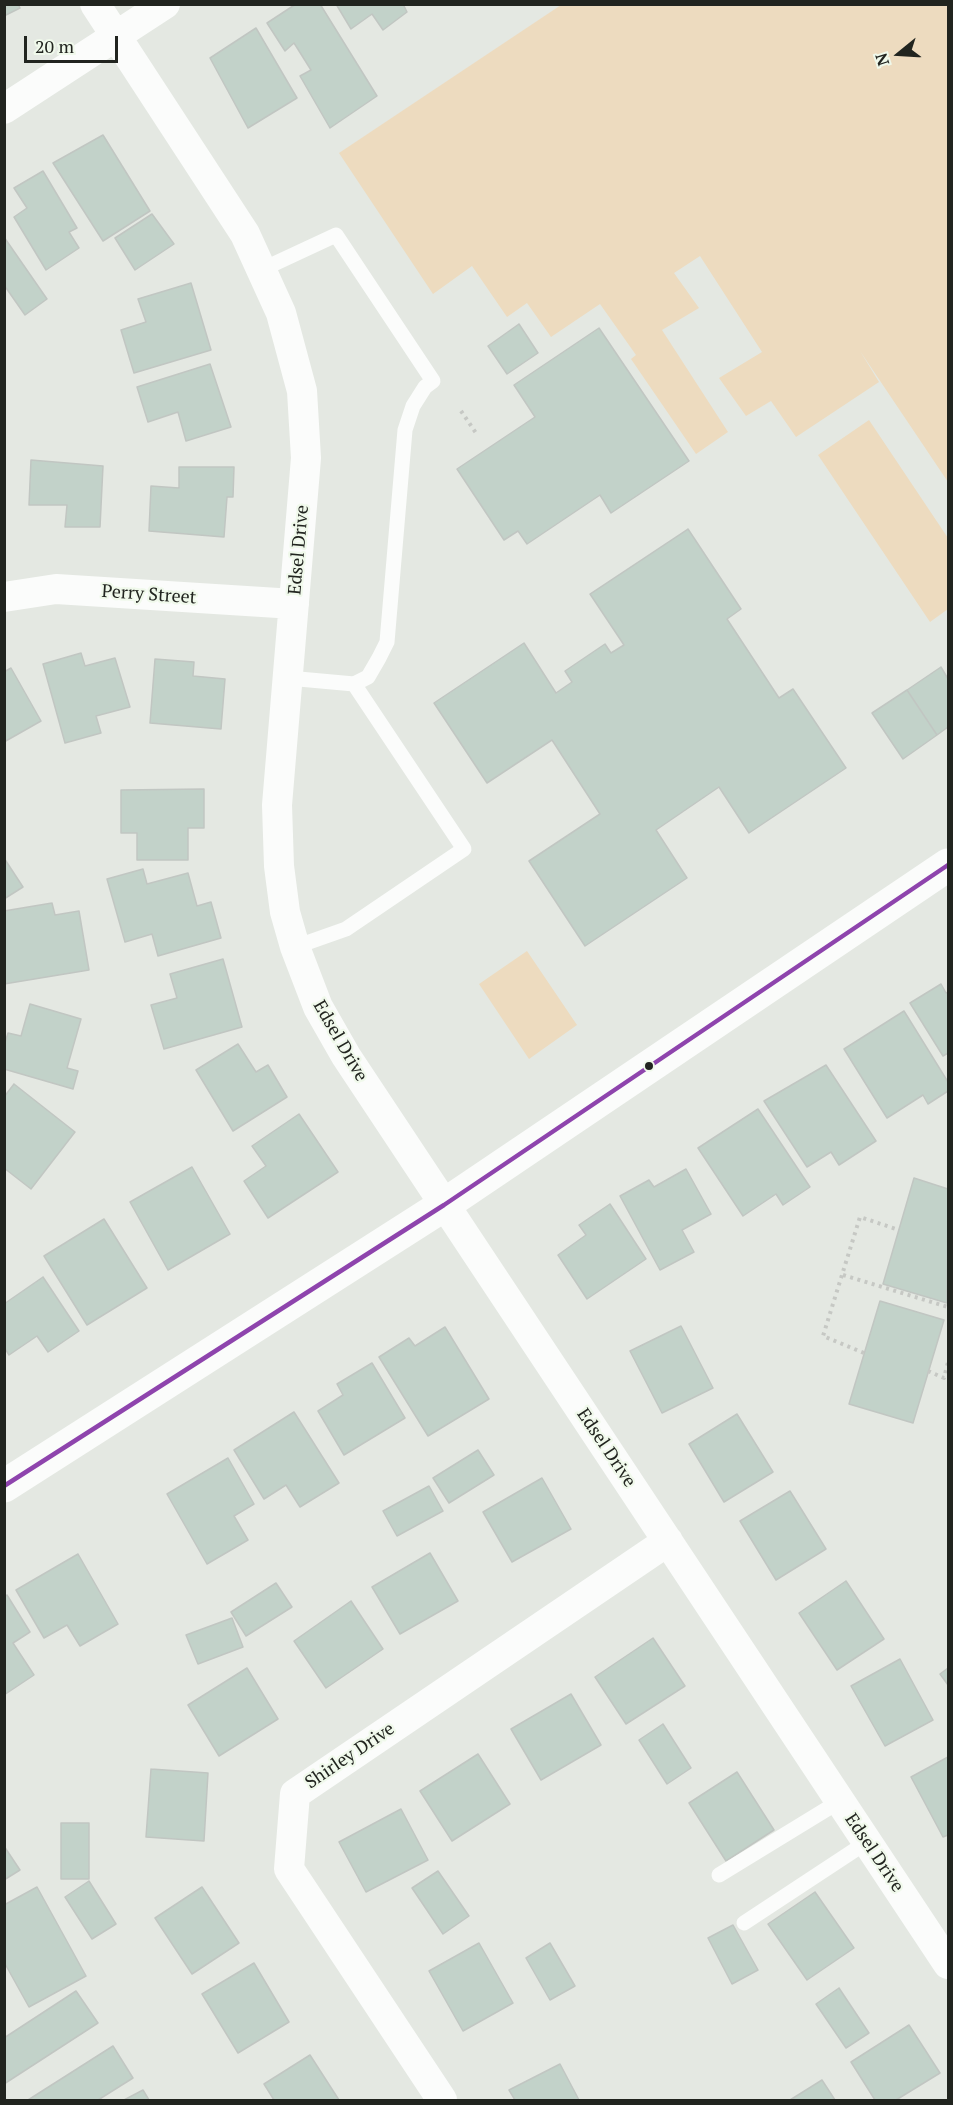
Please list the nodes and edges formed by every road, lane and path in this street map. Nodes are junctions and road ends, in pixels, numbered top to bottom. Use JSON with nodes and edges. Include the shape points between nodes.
{"nodes":[{"id":1,"x":95,"y":4,"type":"edge"},
{"id":2,"x":165,"y":4,"type":"edge"},
{"id":3,"x":116,"y":37,"type":"junction"},
{"id":4,"x":4,"y":109,"type":"edge"},
{"id":5,"x":263,"y":269,"type":"junction"},
{"id":6,"x":461,"y":411,"type":"dead end"},
{"id":7,"x":476,"y":433,"type":"dead end"},
{"id":8,"x":4,"y":597,"type":"edge"},
{"id":9,"x":294,"y":604,"type":"junction"},
{"id":10,"x":288,"y":678,"type":"junction"},
{"id":11,"x":354,"y":684,"type":"junction"},
{"id":12,"x":948,"y":865,"type":"edge"},
{"id":13,"x":295,"y":947,"type":"junction"},
{"id":14,"x":444,"y":1205,"type":"junction"},
{"id":15,"x":899,"y":1230,"type":"dead end"},
{"id":16,"x":843,"y":1275,"type":"junction"},
{"id":17,"x":948,"y":1307,"type":"edge"},
{"id":18,"x":864,"y":1353,"type":"dead end"},
{"id":19,"x":948,"y":1362,"type":"edge"},
{"id":20,"x":928,"y":1371,"type":"dead end"},
{"id":21,"x":4,"y":1486,"type":"edge"},
{"id":22,"x":668,"y":1541,"type":"junction"},
{"id":23,"x":840,"y":1801,"type":"junction"},
{"id":24,"x":867,"y":1842,"type":"junction"},
{"id":25,"x":719,"y":1875,"type":"dead end"},
{"id":26,"x":744,"y":1923,"type":"dead end"},
{"id":27,"x":948,"y":1964,"type":"edge"},
{"id":28,"x":442,"y":2100,"type":"edge"}],
"edges":[{"from":1,"to":3,"type":"street","name":"Edsel Drive"},
{"from":2,"to":3,"type":"street"},
{"from":3,"to":4,"type":"street"},
{"from":3,"to":5,"type":"street","name":"Edsel Drive","via":[[245,234]]},
{"from":5,"to":9,"type":"street","name":"Edsel Drive","via":[[281,313],[302,391],[306,458]]},
{"from":5,"to":11,"type":"lane","via":[[336,235],[433,381],[413,406],[405,430],[387,642],[368,676]]},
{"from":6,"to":7,"type":"path"},
{"from":8,"to":9,"type":"street","name":"Perry Street","via":[[56,589]]},
{"from":9,"to":10,"type":"street","name":"Edsel Drive"},
{"from":10,"to":11,"type":"lane"},
{"from":10,"to":13,"type":"street","name":"Edsel Drive","via":[[277,805],[279,866],[285,912]]},
{"from":11,"to":13,"type":"lane","via":[[464,849],[346,929]]},
{"from":12,"to":14,"type":"main road"},
{"from":13,"to":14,"type":"street","name":"Edsel Drive","via":[[318,1006],[346,1056]]},
{"from":14,"to":21,"type":"main road"},
{"from":14,"to":22,"type":"street","name":"Edsel Drive"},
{"from":15,"to":16,"type":"path","via":[[860,1217]]},
{"from":16,"to":17,"type":"path"},
{"from":16,"to":18,"type":"path","via":[[824,1336]]},
{"from":19,"to":20,"type":"path","via":[[944,1378]]},
{"from":22,"to":23,"type":"street","name":"Edsel Drive"},
{"from":22,"to":28,"type":"street","name":"Shirley Drive","via":[[295,1794],[289,1869]]},
{"from":23,"to":24,"type":"street","name":"Edsel Drive"},
{"from":23,"to":25,"type":"lane"},
{"from":24,"to":26,"type":"lane"},
{"from":24,"to":27,"type":"street","name":"Edsel Drive"}]}
